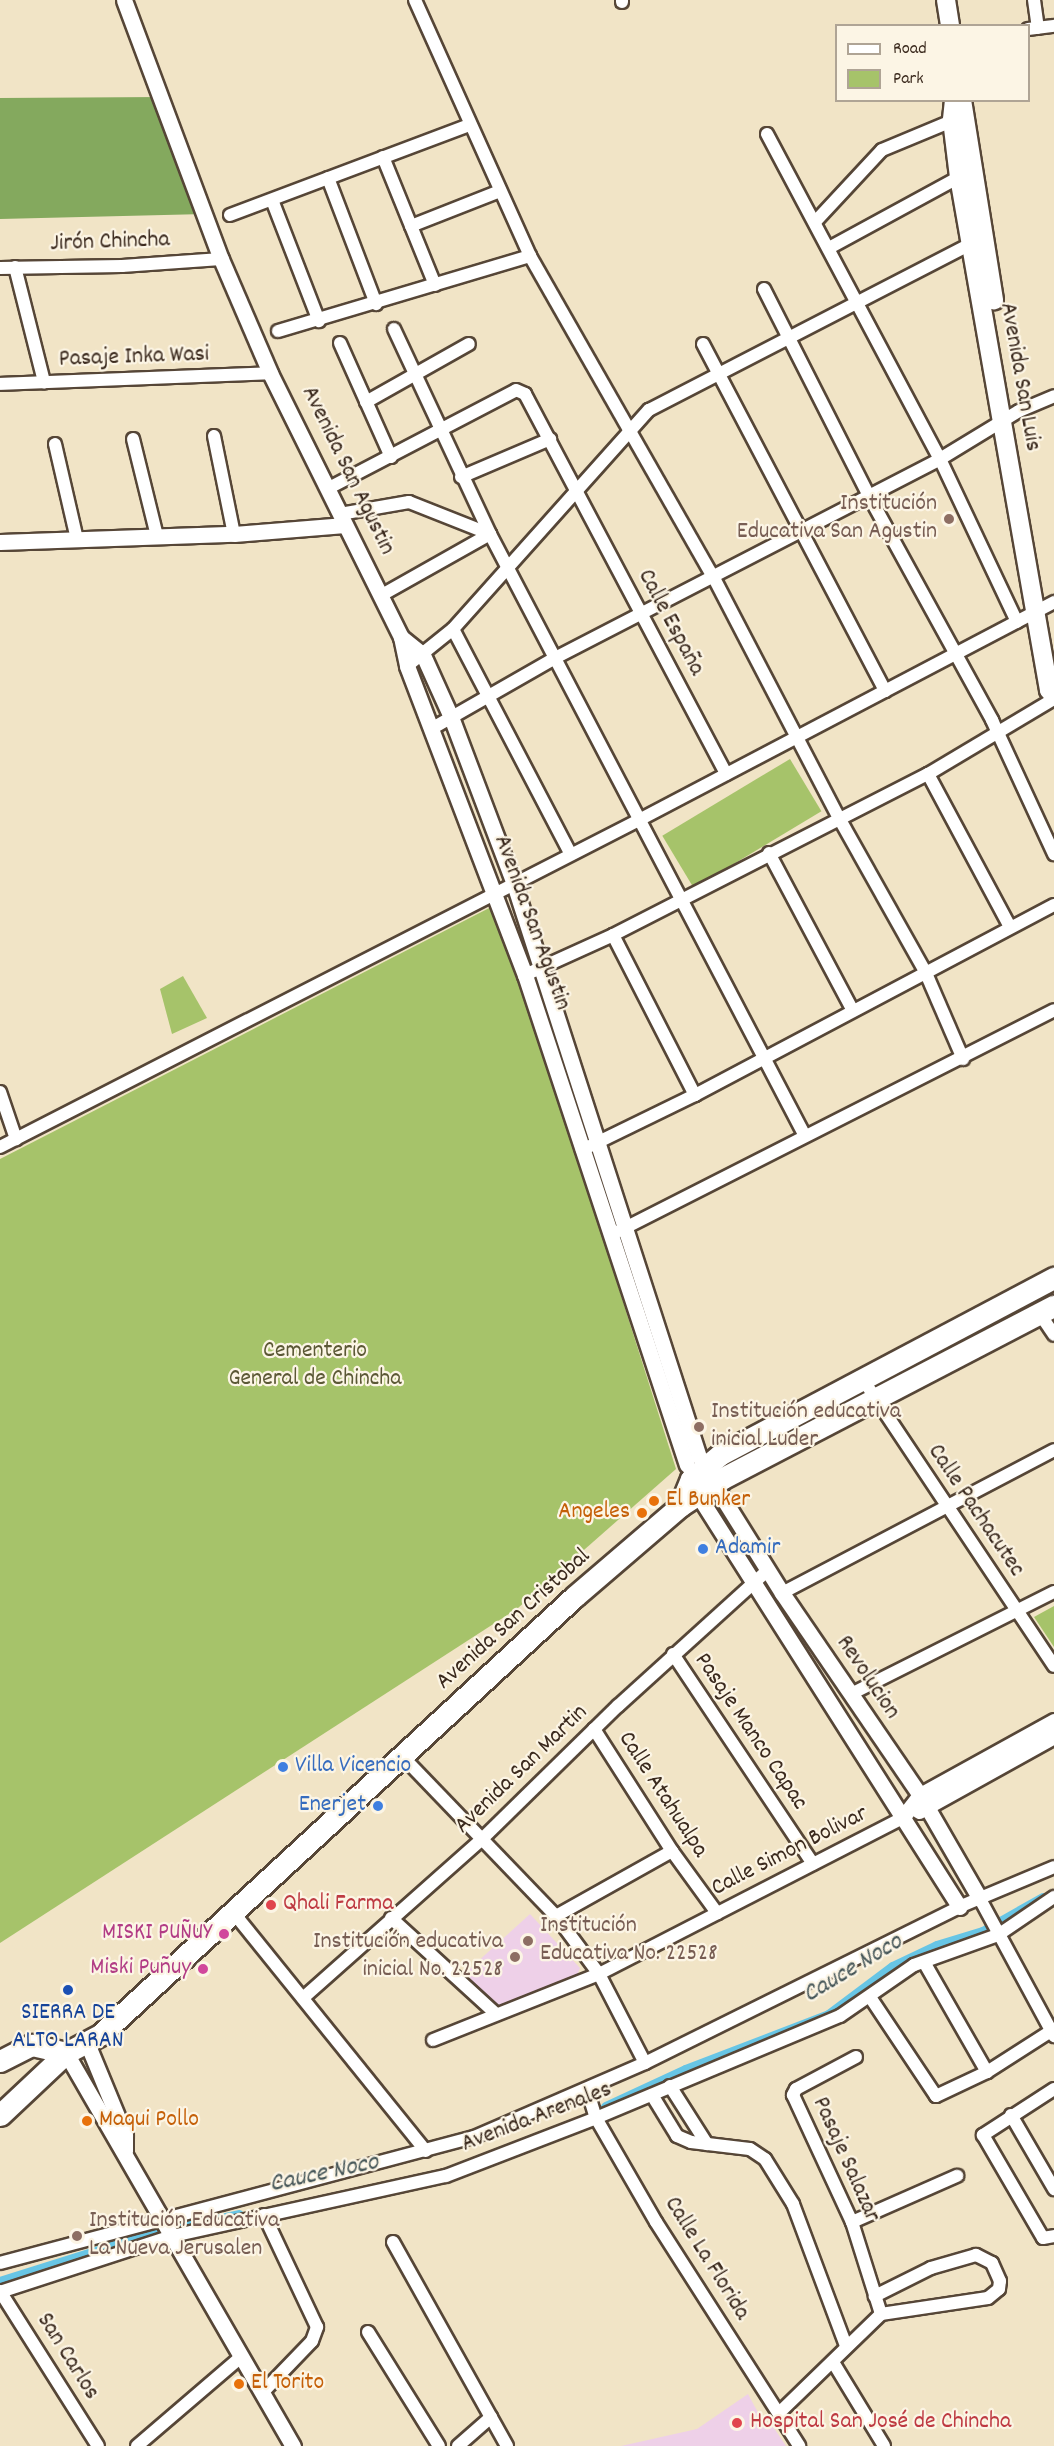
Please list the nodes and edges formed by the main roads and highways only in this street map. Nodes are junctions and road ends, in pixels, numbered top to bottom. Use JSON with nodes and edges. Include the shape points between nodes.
{"nodes":[{"id":1,"x":946,"y":0,"type":"edge"},
{"id":2,"x":950,"y":24,"type":"edge"},
{"id":3,"x":959,"y":112,"type":"edge"},
{"id":4,"x":978,"y":241,"type":"junction"},
{"id":5,"x":1046,"y":606,"type":"edge"},
{"id":6,"x":1054,"y":669,"type":"edge"},
{"id":7,"x":1054,"y":698,"type":"edge"},
{"id":8,"x":1054,"y":1278,"type":"edge"},
{"id":9,"x":993,"y":1310,"type":"junction"},
{"id":10,"x":1047,"y":1310,"type":"edge"},
{"id":11,"x":1007,"y":1332,"type":"junction"},
{"id":12,"x":699,"y":1475,"type":"junction"},
{"id":13,"x":66,"y":2053,"type":"junction"},
{"id":14,"x":0,"y":2061,"type":"edge"},
{"id":15,"x":0,"y":2115,"type":"edge"}],
"edges":[{"from":1,"to":2,"type":"main road"},
{"from":3,"to":4,"type":"main road","name":"Avenida San Luis"},
{"from":3,"to":4,"type":"main road","name":"Avenida San Luis","via":[[960,177]]},
{"from":4,"to":5,"type":"main road","name":"Avenida San Luis","via":[[1007,419]]},
{"from":5,"to":6,"type":"main road","name":"Avenida San Luis"},
{"from":5,"to":7,"type":"main road","name":"Avenida San Luis","via":[[1049,690]]},
{"from":8,"to":9,"type":"highway"},
{"from":9,"to":11,"type":"highway"},
{"from":9,"to":12,"type":"highway","via":[[721,1454]]},
{"from":10,"to":11,"type":"highway","name":"Avenida San Cristobal"},
{"from":11,"to":12,"type":"highway","name":"Avenida San Cristobal","via":[[876,1400]]},
{"from":12,"to":13,"type":"highway","name":"Avenida San Cristobal","via":[[680,1506],[574,1597],[87,2043]]},
{"from":13,"to":14,"type":"highway","via":[[32,2045]]},
{"from":13,"to":15,"type":"highway","name":"Avenida San Cristobal"}]}
